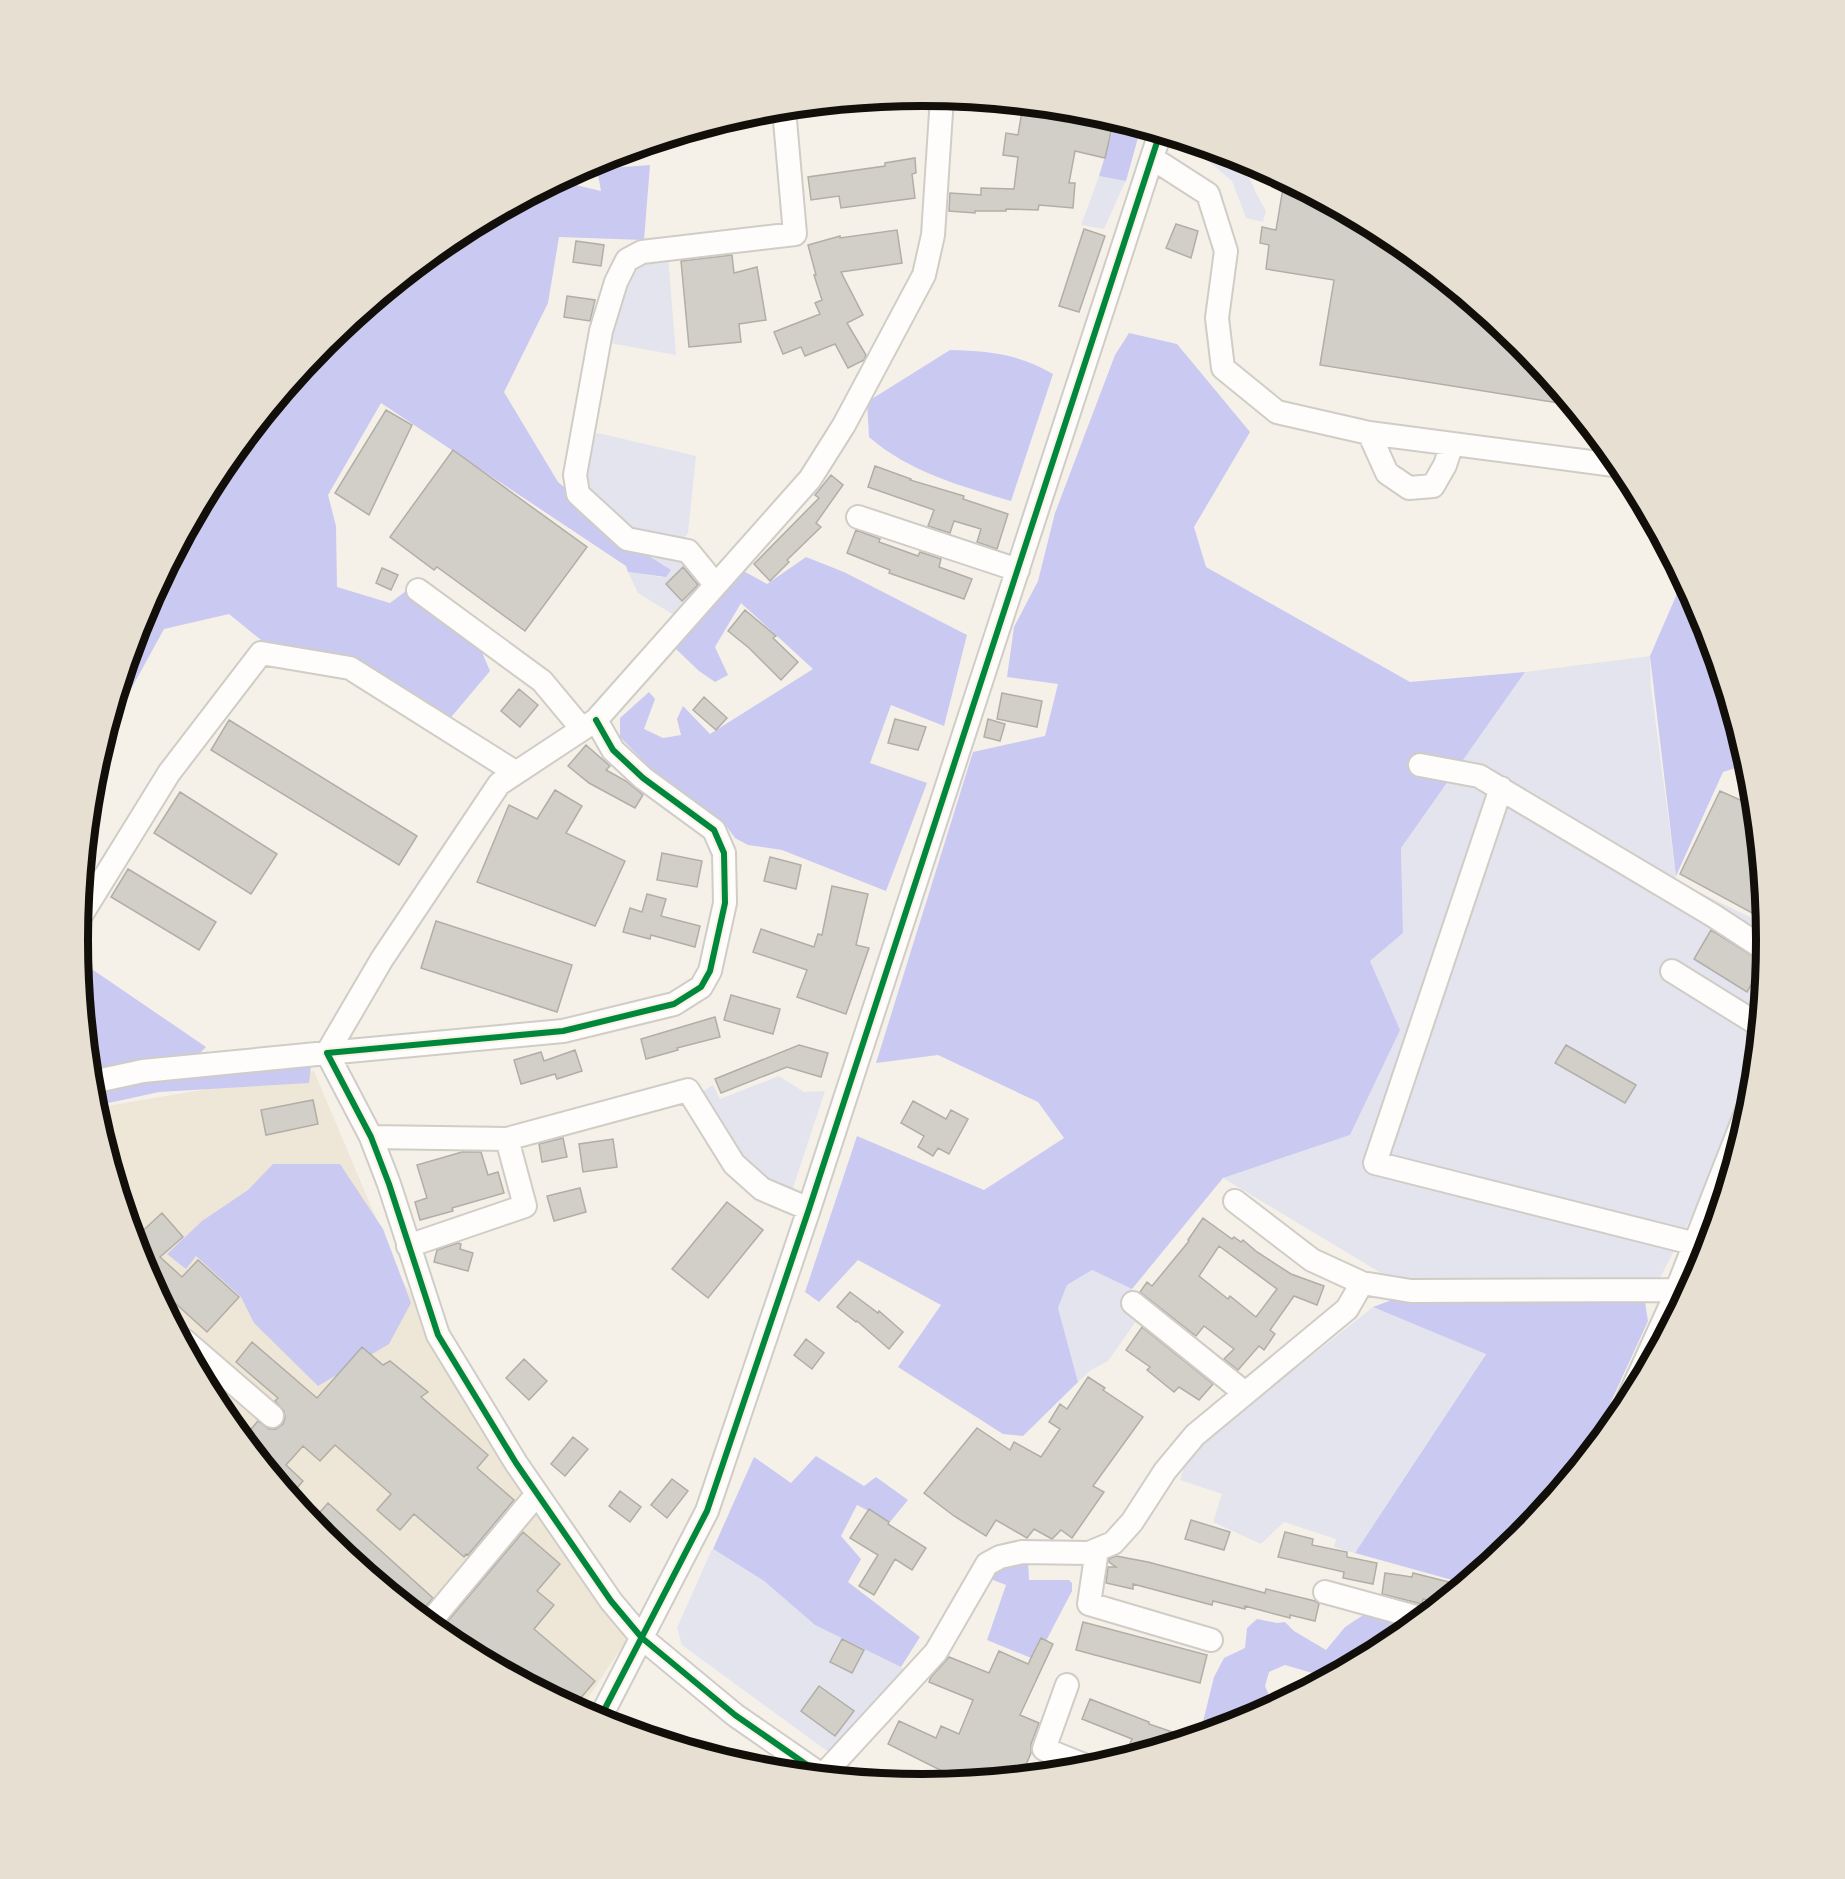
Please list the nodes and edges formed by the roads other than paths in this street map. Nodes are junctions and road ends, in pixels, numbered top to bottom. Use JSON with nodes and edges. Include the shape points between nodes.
{"nodes":[{"id":1,"x":941,"y":106,"type":"edge"},
{"id":2,"x":785,"y":118,"type":"edge"},
{"id":3,"x":1158,"y":140,"type":"edge"},
{"id":4,"x":1152,"y":158,"type":"junction"},
{"id":5,"x":1369,"y":433,"type":"junction"},
{"id":6,"x":1452,"y":444,"type":"junction"},
{"id":7,"x":1607,"y":464,"type":"edge"},
{"id":8,"x":858,"y":517,"type":"dead end"},
{"id":9,"x":1018,"y":570,"type":"junction"},
{"id":10,"x":715,"y":584,"type":"junction"},
{"id":11,"x":418,"y":590,"type":"dead end"},
{"id":12,"x":589,"y":725,"type":"junction"},
{"id":13,"x":1420,"y":765,"type":"dead end"},
{"id":14,"x":515,"y":772,"type":"junction"},
{"id":15,"x":1501,"y":788,"type":"junction"},
{"id":16,"x":89,"y":902,"type":"edge"},
{"id":17,"x":1756,"y":943,"type":"edge"},
{"id":18,"x":1672,"y":971,"type":"dead end"},
{"id":19,"x":1752,"y":1021,"type":"edge"},
{"id":20,"x":327,"y":1053,"type":"junction"},
{"id":21,"x":101,"y":1080,"type":"edge"},
{"id":22,"x":371,"y":1137,"type":"junction"},
{"id":23,"x":507,"y":1139,"type":"junction"},
{"id":24,"x":1720,"y":1180,"type":"edge"},
{"id":25,"x":1235,"y":1202,"type":"dead end"},
{"id":26,"x":809,"y":1209,"type":"junction"},
{"id":27,"x":1696,"y":1244,"type":"junction"},
{"id":28,"x":408,"y":1246,"type":"junction"},
{"id":29,"x":1362,"y":1283,"type":"junction"},
{"id":30,"x":1677,"y":1290,"type":"junction"},
{"id":31,"x":1133,"y":1302,"type":"dead end"},
{"id":32,"x":1660,"y":1327,"type":"edge"},
{"id":33,"x":197,"y":1351,"type":"edge"},
{"id":34,"x":1245,"y":1394,"type":"junction"},
{"id":35,"x":272,"y":1416,"type":"dead end"},
{"id":36,"x":537,"y":1494,"type":"junction"},
{"id":37,"x":1097,"y":1550,"type":"junction"},
{"id":38,"x":1325,"y":1592,"type":"dead end"},
{"id":39,"x":1410,"y":1615,"type":"edge"},
{"id":40,"x":435,"y":1616,"type":"edge"},
{"id":41,"x":642,"y":1638,"type":"junction"},
{"id":42,"x":1211,"y":1640,"type":"dead end"},
{"id":43,"x":1067,"y":1686,"type":"dead end"},
{"id":44,"x":604,"y":1710,"type":"edge"},
{"id":45,"x":1070,"y":1759,"type":"edge"},
{"id":46,"x":809,"y":1765,"type":"edge"},
{"id":47,"x":828,"y":1768,"type":"edge"}],
"edges":[{"from":1,"to":10,"type":"street","via":[[933,235],[924,275],[844,425],[810,479]]},
{"from":2,"to":10,"type":"street","via":[[795,234],[642,252],[627,260],[601,331],[575,475],[578,494],[627,539],[688,551]]},
{"from":3,"to":4,"type":"street"},
{"from":4,"to":5,"type":"street","via":[[1208,194],[1226,251],[1217,318],[1223,368],[1277,412]]},
{"from":4,"to":9,"type":"street"},
{"from":5,"to":6,"type":"street"},
{"from":5,"to":6,"type":"street","via":[[1387,473],[1409,488],[1433,486]]},
{"from":6,"to":7,"type":"street"},
{"from":8,"to":9,"type":"street"},
{"from":9,"to":26,"type":"street"},
{"from":10,"to":12,"type":"street"},
{"from":11,"to":12,"type":"street","via":[[543,681]]},
{"from":12,"to":14,"type":"street"},
{"from":12,"to":20,"type":"street","via":[[643,778],[714,830],[724,853],[725,903],[710,971],[701,987],[674,1004],[563,1031]]},
{"from":13,"to":15,"type":"street","via":[[1479,776]]},
{"from":14,"to":16,"type":"street","via":[[350,668],[261,653],[169,773]]},
{"from":14,"to":20,"type":"street","via":[[499,784],[382,959]]},
{"from":15,"to":17,"type":"street"},
{"from":15,"to":27,"type":"street","via":[[1375,1163]]},
{"from":18,"to":19,"type":"street"},
{"from":20,"to":21,"type":"street","via":[[143,1071]]},
{"from":20,"to":22,"type":"street"},
{"from":22,"to":23,"type":"street"},
{"from":22,"to":28,"type":"street"},
{"from":23,"to":26,"type":"street","via":[[688,1090],[735,1164],[762,1190]]},
{"from":23,"to":28,"type":"street","via":[[525,1206]]},
{"from":24,"to":27,"type":"street"},
{"from":25,"to":29,"type":"street","via":[[1312,1260]]},
{"from":26,"to":41,"type":"street","via":[[707,1511]]},
{"from":27,"to":30,"type":"street"},
{"from":28,"to":36,"type":"street","via":[[438,1335]]},
{"from":29,"to":30,"type":"street","via":[[1411,1291]]},
{"from":29,"to":34,"type":"street","via":[[1347,1309]]},
{"from":30,"to":32,"type":"street"},
{"from":31,"to":34,"type":"street"},
{"from":33,"to":35,"type":"street"},
{"from":34,"to":37,"type":"street","via":[[1195,1435],[1165,1471],[1132,1522],[1113,1543]]},
{"from":36,"to":40,"type":"street"},
{"from":36,"to":41,"type":"street","via":[[611,1601]]},
{"from":37,"to":42,"type":"street","via":[[1089,1604]]},
{"from":37,"to":47,"type":"street","via":[[1022,1552],[987,1564],[936,1652]]},
{"from":38,"to":39,"type":"street"},
{"from":41,"to":44,"type":"street"},
{"from":41,"to":46,"type":"street","via":[[735,1714]]},
{"from":43,"to":45,"type":"street","via":[[1044,1749]]}]}
